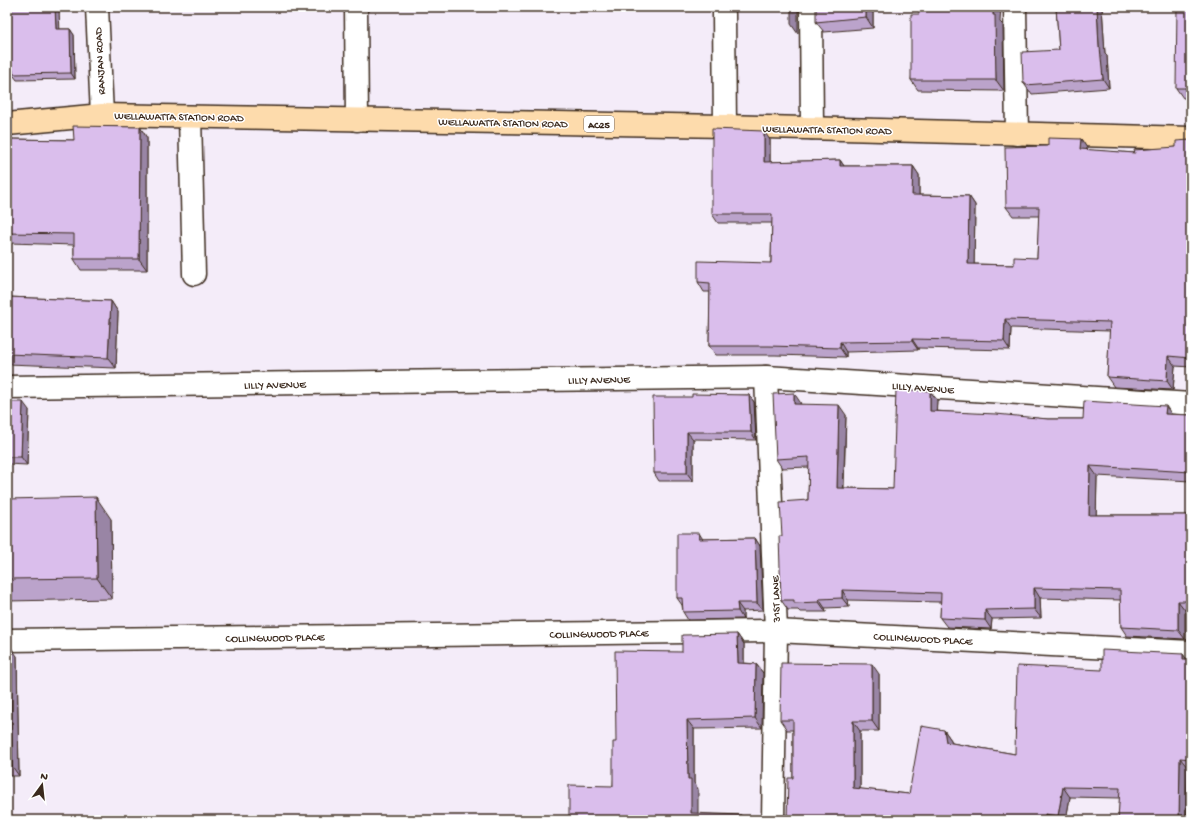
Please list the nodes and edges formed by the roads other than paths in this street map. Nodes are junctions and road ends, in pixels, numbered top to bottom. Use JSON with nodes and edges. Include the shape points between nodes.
{"nodes":[{"id":1,"x":97,"y":7,"type":"edge"},
{"id":2,"x":356,"y":7,"type":"edge"},
{"id":3,"x":811,"y":7,"type":"edge"},
{"id":4,"x":1015,"y":7,"type":"edge"},
{"id":5,"x":724,"y":14,"type":"dead end"},
{"id":6,"x":102,"y":115,"type":"junction"},
{"id":7,"x":190,"y":117,"type":"junction"},
{"id":8,"x":357,"y":120,"type":"junction"},
{"id":9,"x":7,"y":124,"type":"edge"},
{"id":10,"x":725,"y":126,"type":"junction"},
{"id":11,"x":812,"y":128,"type":"junction"},
{"id":12,"x":1017,"y":134,"type":"junction"},
{"id":13,"x":1191,"y":138,"type":"edge"},
{"id":14,"x":194,"y":274,"type":"dead end"},
{"id":15,"x":766,"y":377,"type":"junction"},
{"id":16,"x":7,"y":387,"type":"edge"},
{"id":17,"x":1191,"y":404,"type":"edge"},
{"id":18,"x":776,"y":631,"type":"junction"},
{"id":19,"x":7,"y":640,"type":"edge"},
{"id":20,"x":1191,"y":652,"type":"edge"},
{"id":21,"x":774,"y":820,"type":"edge"}],
"edges":[{"from":1,"to":6,"type":"street","name":"RANJAN ROAD"},
{"from":2,"to":8,"type":"street"},
{"from":3,"to":11,"type":"street"},
{"from":4,"to":12,"type":"street"},
{"from":5,"to":10,"type":"street"},
{"from":6,"to":7,"type":"main road","name":"WELLAWATTA STATION ROAD","number":"AC25"},
{"from":6,"to":9,"type":"main road","name":"WELLAWATTA STATION ROAD","number":"AC25"},
{"from":7,"to":8,"type":"main road","name":"WELLAWATTA STATION ROAD","number":"AC25"},
{"from":7,"to":14,"type":"street"},
{"from":8,"to":10,"type":"main road","name":"WELLAWATTA STATION ROAD","number":"AC25"},
{"from":10,"to":11,"type":"main road","name":"WELLAWATTA STATION ROAD","number":"AC25"},
{"from":11,"to":12,"type":"main road","name":"WELLAWATTA STATION ROAD","number":"AC25"},
{"from":12,"to":13,"type":"main road","name":"WELLAWATTA STATION ROAD","number":"AC25"},
{"from":15,"to":16,"type":"street","name":"LILLY AVENUE"},
{"from":15,"to":17,"type":"street","name":"LILLY AVENUE"},
{"from":15,"to":18,"type":"street","name":"31ST LANE"},
{"from":18,"to":19,"type":"street","name":"COLLINGWOOD PLACE"},
{"from":18,"to":20,"type":"street","name":"COLLINGWOOD PLACE"},
{"from":18,"to":21,"type":"street","name":"31ST LANE"}]}
